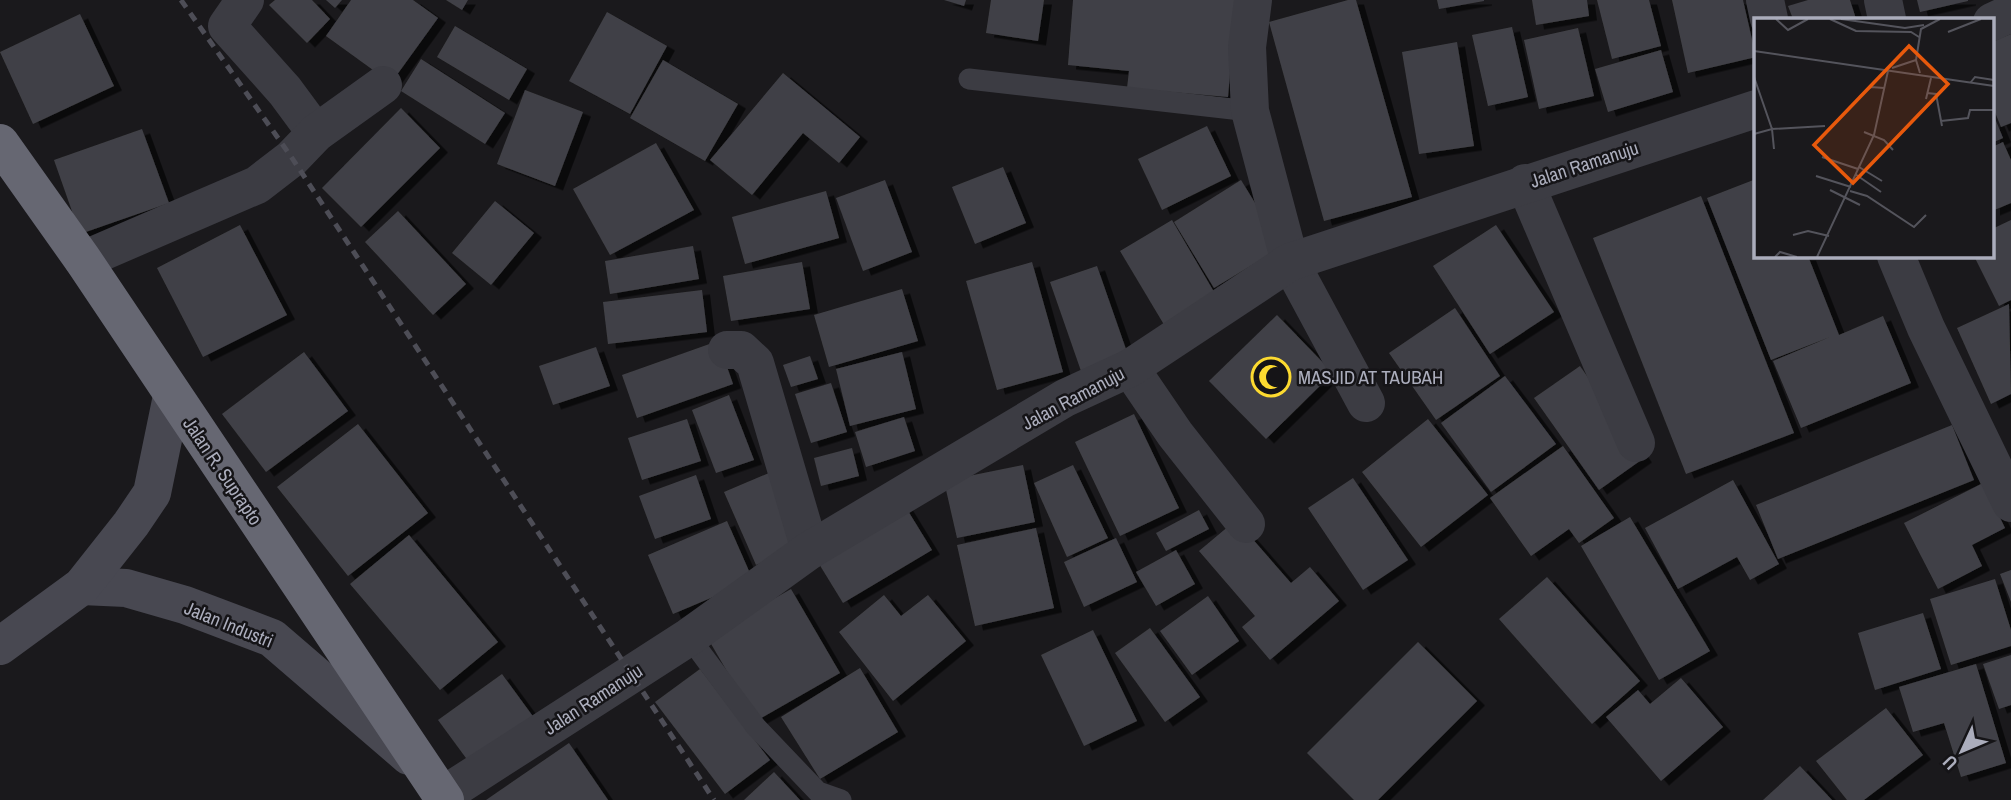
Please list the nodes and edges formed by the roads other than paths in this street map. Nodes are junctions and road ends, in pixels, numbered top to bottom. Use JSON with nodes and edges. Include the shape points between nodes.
{"nodes":[{"id":1,"x":245,"y":0,"type":"edge"},
{"id":2,"x":1253,"y":0,"type":"edge"},
{"id":3,"x":1765,"y":0,"type":"edge"},
{"id":4,"x":1882,"y":0,"type":"edge"},
{"id":5,"x":2011,"y":13,"type":"edge"},
{"id":6,"x":1769,"y":18,"type":"edge"},
{"id":7,"x":1887,"y":18,"type":"edge"},
{"id":8,"x":1994,"y":21,"type":"edge"},
{"id":9,"x":969,"y":79,"type":"dead end"},
{"id":10,"x":383,"y":85,"type":"dead end"},
{"id":11,"x":1754,"y":109,"type":"edge"},
{"id":12,"x":1250,"y":111,"type":"junction"},
{"id":13,"x":316,"y":133,"type":"junction"},
{"id":14,"x":0,"y":143,"type":"edge"},
{"id":15,"x":1525,"y":183,"type":"junction"},
{"id":16,"x":1896,"y":257,"type":"edge"},
{"id":17,"x":83,"y":260,"type":"junction"},
{"id":18,"x":1290,"y":262,"type":"junction"},
{"id":19,"x":727,"y":350,"type":"dead end"},
{"id":20,"x":1130,"y":368,"type":"junction"},
{"id":21,"x":172,"y":396,"type":"junction"},
{"id":22,"x":1366,"y":403,"type":"dead end"},
{"id":23,"x":1636,"y":443,"type":"dead end"},
{"id":24,"x":2011,"y":503,"type":"edge"},
{"id":25,"x":1246,"y":524,"type":"dead end"},
{"id":26,"x":810,"y":551,"type":"junction"},
{"id":27,"x":82,"y":586,"type":"junction"},
{"id":28,"x":689,"y":637,"type":"junction"},
{"id":29,"x":0,"y":646,"type":"edge"},
{"id":30,"x":418,"y":763,"type":"junction"},
{"id":31,"x":444,"y":798,"type":"edge"},
{"id":32,"x":841,"y":800,"type":"edge"}],
"edges":[{"from":1,"to":13,"type":"street","via":[[227,26]]},
{"from":2,"to":12,"type":"street","via":[[1247,47]]},
{"from":3,"to":6,"type":"street"},
{"from":4,"to":7,"type":"street"},
{"from":5,"to":8,"type":"street"},
{"from":9,"to":12,"type":"lane"},
{"from":10,"to":13,"type":"street"},
{"from":11,"to":15,"type":"street","name":"Jalan Ramanuju"},
{"from":12,"to":18,"type":"street"},
{"from":13,"to":17,"type":"street","via":[[257,185]]},
{"from":14,"to":17,"type":"highway","name":"Jalan R. Suprapto"},
{"from":15,"to":18,"type":"street","name":"Jalan Ramanuju"},
{"from":15,"to":23,"type":"street"},
{"from":16,"to":24,"type":"street"},
{"from":17,"to":21,"type":"highway","name":"Jalan R. Suprapto"},
{"from":18,"to":20,"type":"street","name":"Jalan Ramanuju"},
{"from":18,"to":22,"type":"street"},
{"from":19,"to":26,"type":"street","via":[[741,350],[755,363]]},
{"from":20,"to":25,"type":"street"},
{"from":20,"to":26,"type":"street","name":"Jalan Ramanuju","via":[[1065,398]]},
{"from":21,"to":27,"type":"street","via":[[152,493]]},
{"from":21,"to":30,"type":"highway","name":"Jalan R. Suprapto"},
{"from":26,"to":28,"type":"street","name":"Jalan Ramanuju"},
{"from":27,"to":29,"type":"street"},
{"from":27,"to":30,"type":"street","name":"Jalan Industri","via":[[126,588],[272,638]]},
{"from":28,"to":31,"type":"street","name":"Jalan Ramanuju"},
{"from":28,"to":32,"type":"lane","via":[[756,727],[818,792]]},
{"from":30,"to":31,"type":"highway","name":"Jalan R. Suprapto"}]}
